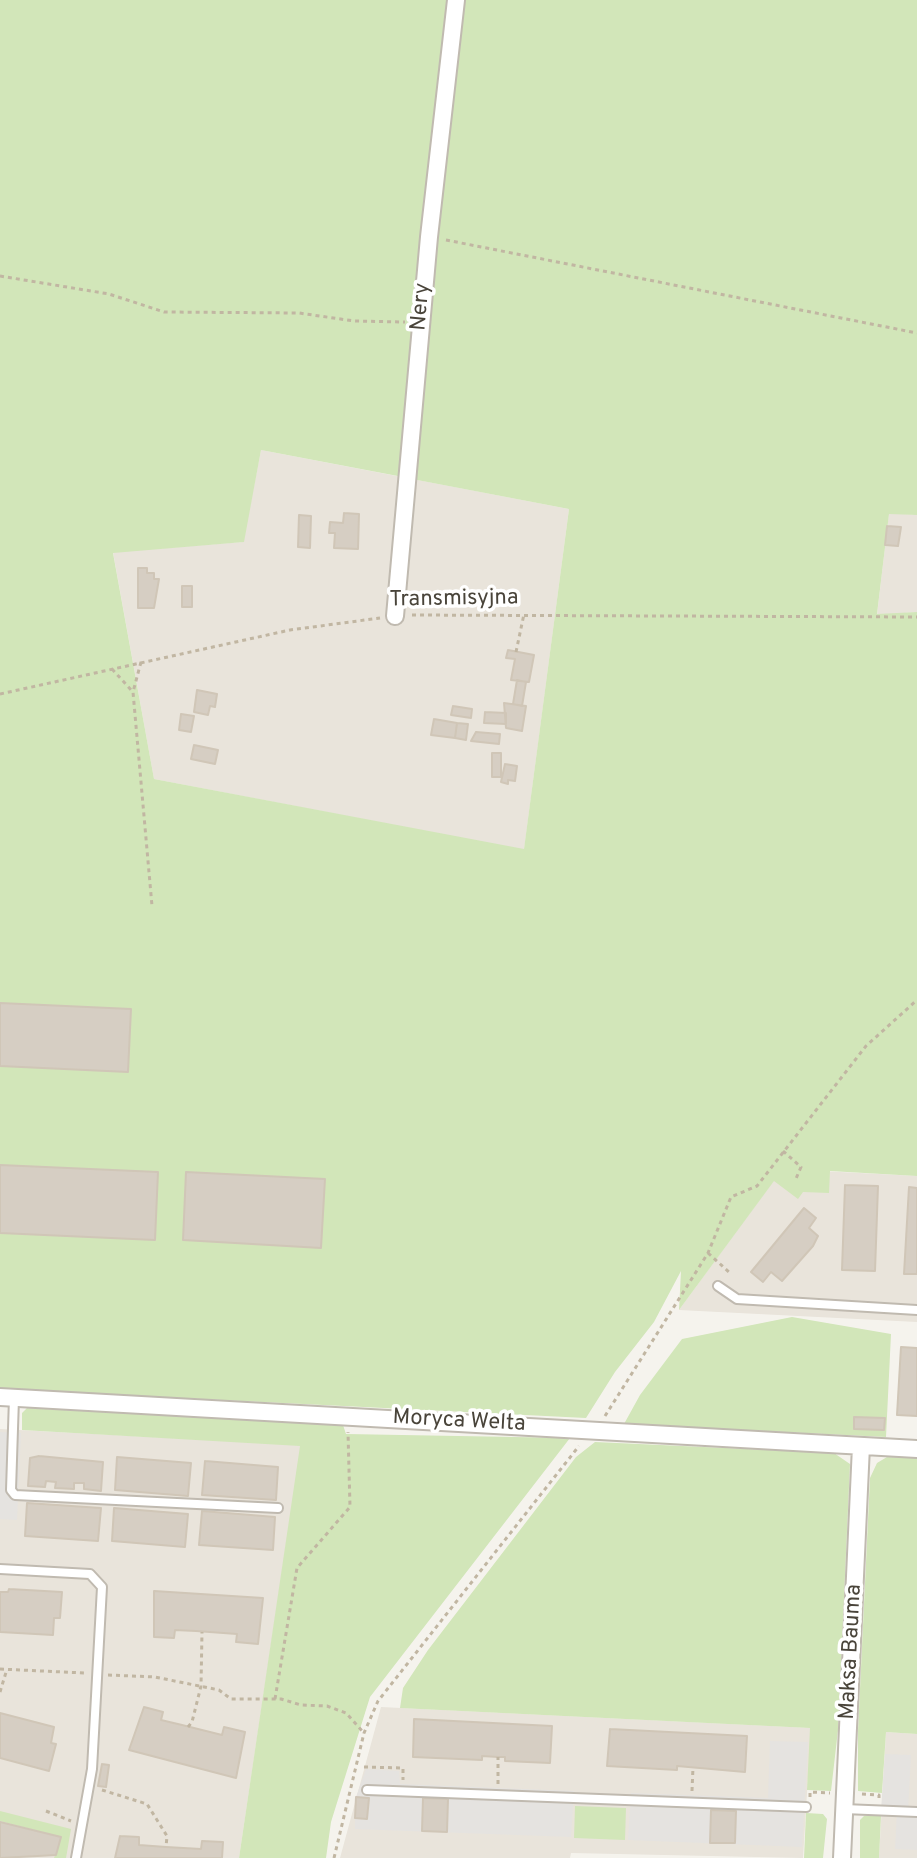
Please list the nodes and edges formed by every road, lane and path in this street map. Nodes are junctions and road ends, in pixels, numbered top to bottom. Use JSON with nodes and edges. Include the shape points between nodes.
{"nodes":[{"id":1,"x":456,"y":0,"type":"edge"},
{"id":2,"x":429,"y":237,"type":"junction"},
{"id":3,"x":0,"y":276,"type":"edge"},
{"id":4,"x":421,"y":322,"type":"junction"},
{"id":5,"x":917,"y":333,"type":"edge"},
{"id":6,"x":524,"y":614,"type":"junction"},
{"id":7,"x":395,"y":616,"type":"junction"},
{"id":8,"x":917,"y":617,"type":"edge"},
{"id":9,"x":516,"y":652,"type":"dead end"},
{"id":10,"x":141,"y":662,"type":"junction"},
{"id":11,"x":112,"y":669,"type":"junction"},
{"id":12,"x":133,"y":692,"type":"junction"},
{"id":13,"x":0,"y":694,"type":"edge"},
{"id":14,"x":152,"y":906,"type":"dead end"},
{"id":15,"x":917,"y":1000,"type":"edge"},
{"id":16,"x":783,"y":1151,"type":"junction"},
{"id":17,"x":795,"y":1181,"type":"dead end"},
{"id":18,"x":708,"y":1253,"type":"junction"},
{"id":19,"x":730,"y":1273,"type":"dead end"},
{"id":20,"x":718,"y":1286,"type":"dead end"},
{"id":21,"x":917,"y":1310,"type":"edge"},
{"id":22,"x":7,"y":1397,"type":"edge"},
{"id":23,"x":348,"y":1416,"type":"junction"},
{"id":24,"x":596,"y":1430,"type":"junction"},
{"id":25,"x":861,"y":1446,"type":"junction"},
{"id":26,"x":917,"y":1449,"type":"edge"},
{"id":27,"x":278,"y":1508,"type":"dead end"},
{"id":28,"x":0,"y":1569,"type":"edge"},
{"id":29,"x":202,"y":1632,"type":"dead end"},
{"id":30,"x":0,"y":1669,"type":"edge"},
{"id":31,"x":7,"y":1669,"type":"junction"},
{"id":32,"x":98,"y":1674,"type":"junction"},
{"id":33,"x":201,"y":1686,"type":"junction"},
{"id":34,"x":0,"y":1692,"type":"edge"},
{"id":35,"x":275,"y":1699,"type":"junction"},
{"id":36,"x":188,"y":1727,"type":"dead end"},
{"id":37,"x":364,"y":1733,"type":"junction"},
{"id":38,"x":498,"y":1757,"type":"dead end"},
{"id":39,"x":693,"y":1767,"type":"dead end"},
{"id":40,"x":498,"y":1784,"type":"dead end"},
{"id":41,"x":88,"y":1787,"type":"junction"},
{"id":42,"x":367,"y":1790,"type":"dead end"},
{"id":43,"x":692,"y":1792,"type":"dead end"},
{"id":44,"x":806,"y":1807,"type":"dead end"},
{"id":45,"x":844,"y":1809,"type":"junction"},
{"id":46,"x":46,"y":1811,"type":"dead end"},
{"id":47,"x":917,"y":1812,"type":"edge"},
{"id":48,"x":82,"y":1824,"type":"junction"},
{"id":49,"x":166,"y":1847,"type":"dead end"},
{"id":50,"x":76,"y":1858,"type":"edge"},
{"id":51,"x":334,"y":1858,"type":"edge"},
{"id":52,"x":842,"y":1858,"type":"edge"}],
"edges":[{"from":1,"to":2,"type":"street","name":"Nery"},
{"from":2,"to":4,"type":"street","name":"Nery"},
{"from":2,"to":5,"type":"path"},
{"from":3,"to":4,"type":"path","via":[[109,294],[164,312],[299,313]]},
{"from":4,"to":7,"type":"street","name":"Nery"},
{"from":6,"to":7,"type":"path","name":"Transmisyjna"},
{"from":6,"to":8,"type":"path","name":"Transmisyjna"},
{"from":6,"to":9,"type":"path"},
{"from":7,"to":10,"type":"path","name":"Transmisyjna","via":[[290,630]]},
{"from":10,"to":11,"type":"path","name":"Transmisyjna"},
{"from":10,"to":12,"type":"path"},
{"from":11,"to":12,"type":"path"},
{"from":11,"to":13,"type":"path","name":"Transmisyjna"},
{"from":12,"to":14,"type":"path"},
{"from":15,"to":16,"type":"path","via":[[866,1046]]},
{"from":16,"to":17,"type":"path","via":[[800,1165]]},
{"from":16,"to":18,"type":"path","via":[[757,1186],[731,1197]]},
{"from":18,"to":19,"type":"path"},
{"from":18,"to":24,"type":"path"},
{"from":20,"to":21,"type":"lane","via":[[737,1299]]},
{"from":22,"to":23,"type":"street","name":"Moryca Welta"},
{"from":22,"to":27,"type":"lane","via":[[15,1495]]},
{"from":23,"to":24,"type":"street","name":"Moryca Welta"},
{"from":23,"to":35,"type":"path","via":[[350,1507],[297,1568]]},
{"from":24,"to":25,"type":"street","name":"Moryca Welta"},
{"from":24,"to":37,"type":"path","via":[[570,1455],[378,1701]]},
{"from":25,"to":26,"type":"street","name":"Moryca Welta"},
{"from":25,"to":45,"type":"street","name":"Maksa Bauma"},
{"from":28,"to":32,"type":"lane","via":[[97,1578],[103,1596]]},
{"from":29,"to":33,"type":"path"},
{"from":30,"to":31,"type":"path"},
{"from":31,"to":32,"type":"path"},
{"from":31,"to":34,"type":"path"},
{"from":32,"to":33,"type":"path"},
{"from":32,"to":41,"type":"lane"},
{"from":33,"to":35,"type":"path","via":[[231,1699]]},
{"from":33,"to":36,"type":"path"},
{"from":35,"to":37,"type":"path","via":[[341,1710]]},
{"from":37,"to":51,"type":"path"},
{"from":38,"to":40,"type":"path"},
{"from":39,"to":43,"type":"path"},
{"from":41,"to":48,"type":"lane"},
{"from":41,"to":49,"type":"path","via":[[147,1804],[167,1836]]},
{"from":42,"to":44,"type":"lane"},
{"from":45,"to":47,"type":"lane"},
{"from":45,"to":52,"type":"street","name":"Maksa Bauma"},
{"from":46,"to":48,"type":"path"},
{"from":48,"to":50,"type":"lane"}]}
